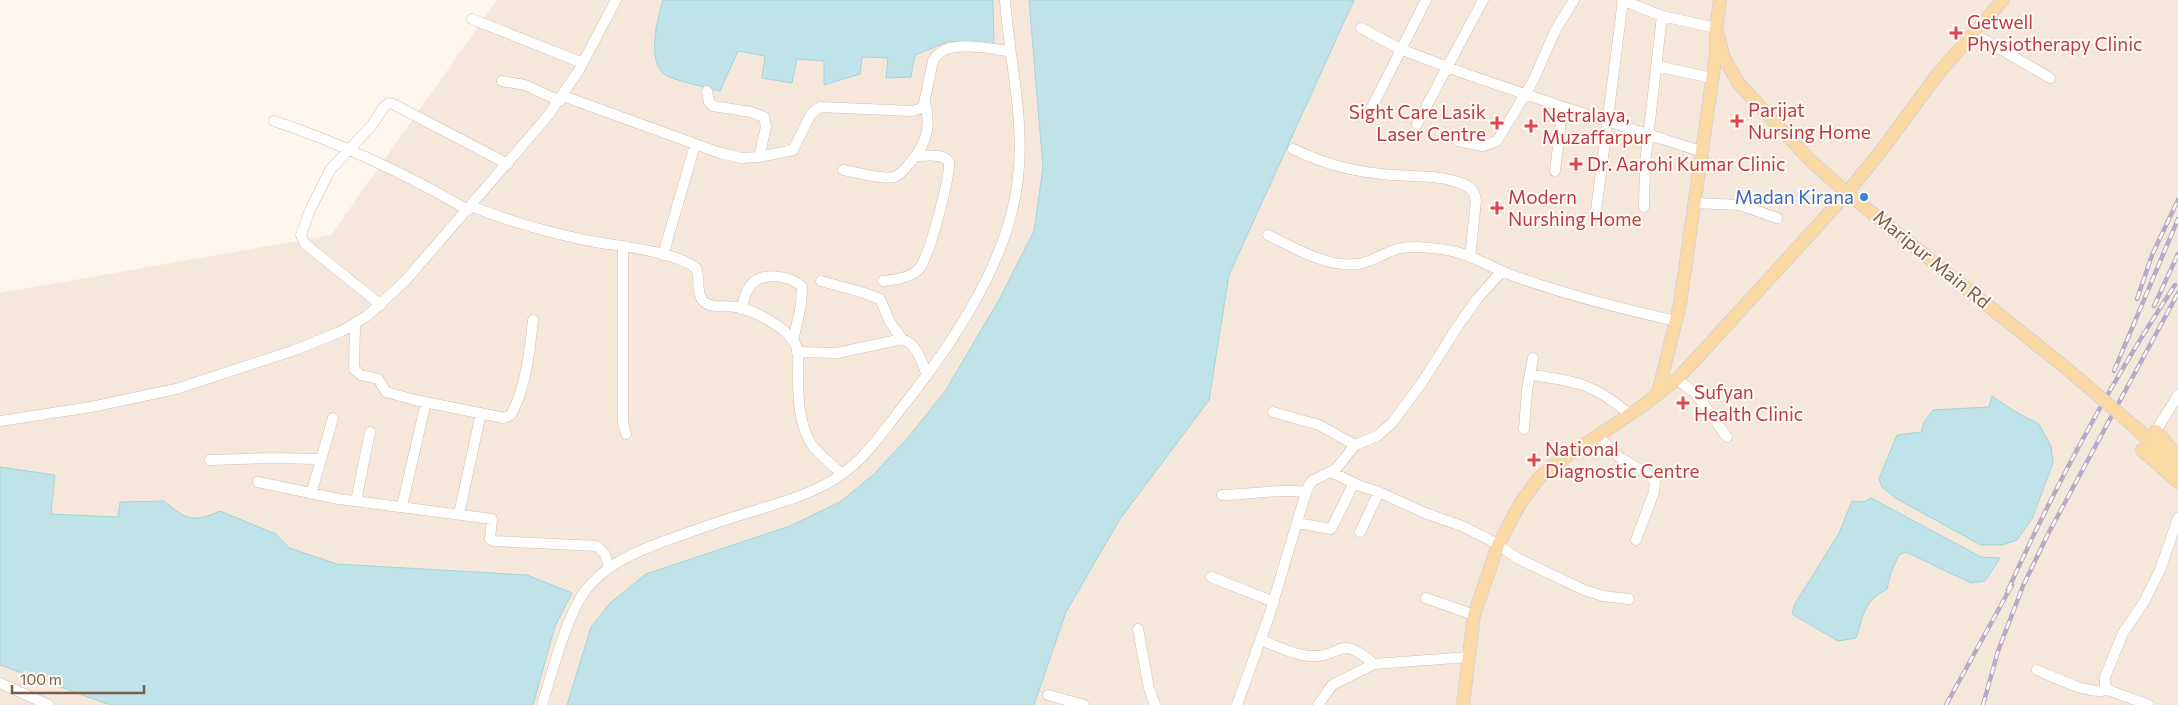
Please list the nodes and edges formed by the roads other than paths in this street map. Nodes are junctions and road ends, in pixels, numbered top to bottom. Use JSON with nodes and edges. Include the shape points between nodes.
{"nodes":[{"id":1,"x":616,"y":0,"type":"edge"},
{"id":2,"x":1005,"y":0,"type":"edge"},
{"id":3,"x":1426,"y":0,"type":"edge"},
{"id":4,"x":1483,"y":0,"type":"edge"},
{"id":5,"x":1574,"y":0,"type":"edge"},
{"id":6,"x":1622,"y":0,"type":"edge"},
{"id":7,"x":1720,"y":0,"type":"edge"},
{"id":8,"x":2003,"y":0,"type":"edge"},
{"id":9,"x":1662,"y":16,"type":"junction"},
{"id":10,"x":472,"y":19,"type":"dead end"},
{"id":11,"x":1361,"y":28,"type":"dead end"},
{"id":12,"x":1716,"y":28,"type":"junction"},
{"id":13,"x":1973,"y":33,"type":"junction"},
{"id":14,"x":1400,"y":49,"type":"junction"},
{"id":15,"x":1010,"y":51,"type":"junction"},
{"id":16,"x":583,"y":63,"type":"junction"},
{"id":17,"x":1448,"y":66,"type":"junction"},
{"id":18,"x":1657,"y":66,"type":"junction"},
{"id":19,"x":1712,"y":78,"type":"junction"},
{"id":20,"x":2050,"y":78,"type":"dead end"},
{"id":21,"x":502,"y":81,"type":"dead end"},
{"id":22,"x":707,"y":90,"type":"dead end"},
{"id":23,"x":1525,"y":94,"type":"junction"},
{"id":24,"x":562,"y":98,"type":"junction"},
{"id":25,"x":925,"y":103,"type":"junction"},
{"id":26,"x":1563,"y":107,"type":"junction"},
{"id":27,"x":1369,"y":113,"type":"dead end"},
{"id":28,"x":274,"y":121,"type":"dead end"},
{"id":29,"x":1607,"y":121,"type":"junction"},
{"id":30,"x":1417,"y":124,"type":"dead end"},
{"id":31,"x":1649,"y":134,"type":"junction"},
{"id":32,"x":1458,"y":140,"type":"dead end"},
{"id":33,"x":695,"y":145,"type":"junction"},
{"id":34,"x":349,"y":148,"type":"junction"},
{"id":35,"x":1293,"y":150,"type":"dead end"},
{"id":36,"x":1700,"y":151,"type":"junction"},
{"id":37,"x":917,"y":156,"type":"junction"},
{"id":38,"x":759,"y":157,"type":"junction"},
{"id":39,"x":508,"y":164,"type":"junction"},
{"id":40,"x":843,"y":170,"type":"dead end"},
{"id":41,"x":1555,"y":171,"type":"dead end"},
{"id":42,"x":1847,"y":193,"type":"junction"},
{"id":43,"x":1694,"y":203,"type":"junction"},
{"id":44,"x":1644,"y":207,"type":"dead end"},
{"id":45,"x":470,"y":208,"type":"junction"},
{"id":46,"x":1596,"y":211,"type":"dead end"},
{"id":47,"x":1777,"y":218,"type":"dead end"},
{"id":48,"x":1268,"y":235,"type":"dead end"},
{"id":49,"x":623,"y":246,"type":"junction"},
{"id":50,"x":663,"y":255,"type":"junction"},
{"id":51,"x":1470,"y":257,"type":"junction"},
{"id":52,"x":1502,"y":271,"type":"junction"},
{"id":53,"x":821,"y":281,"type":"dead end"},
{"id":54,"x":883,"y":281,"type":"dead end"},
{"id":55,"x":381,"y":305,"type":"junction"},
{"id":56,"x":741,"y":308,"type":"junction"},
{"id":57,"x":532,"y":320,"type":"dead end"},
{"id":58,"x":1676,"y":321,"type":"junction"},
{"id":59,"x":355,"y":324,"type":"junction"},
{"id":60,"x":902,"y":339,"type":"junction"},
{"id":61,"x":793,"y":341,"type":"junction"},
{"id":62,"x":798,"y":352,"type":"junction"},
{"id":63,"x":1533,"y":358,"type":"dead end"},
{"id":64,"x":1531,"y":375,"type":"junction"},
{"id":65,"x":927,"y":376,"type":"junction"},
{"id":66,"x":1677,"y":378,"type":"junction"},
{"id":67,"x":1658,"y":393,"type":"junction"},
{"id":68,"x":2178,"y":396,"type":"edge"},
{"id":69,"x":426,"y":402,"type":"junction"},
{"id":70,"x":1273,"y":412,"type":"dead end"},
{"id":71,"x":481,"y":413,"type":"junction"},
{"id":72,"x":1630,"y":415,"type":"junction"},
{"id":73,"x":333,"y":418,"type":"dead end"},
{"id":74,"x":0,"y":421,"type":"edge"},
{"id":75,"x":1524,"y":429,"type":"dead end"},
{"id":76,"x":2156,"y":431,"type":"joint"},
{"id":77,"x":370,"y":432,"type":"dead end"},
{"id":78,"x":626,"y":434,"type":"dead end"},
{"id":79,"x":1599,"y":437,"type":"junction"},
{"id":80,"x":1727,"y":437,"type":"dead end"},
{"id":81,"x":1354,"y":445,"type":"junction"},
{"id":82,"x":2142,"y":450,"type":"dead end"},
{"id":83,"x":2178,"y":456,"type":"edge"},
{"id":84,"x":321,"y":459,"type":"junction"},
{"id":85,"x":210,"y":460,"type":"dead end"},
{"id":86,"x":2178,"y":468,"type":"edge"},
{"id":87,"x":1331,"y":472,"type":"junction"},
{"id":88,"x":842,"y":474,"type":"junction"},
{"id":89,"x":258,"y":482,"type":"dead end"},
{"id":90,"x":2178,"y":482,"type":"edge"},
{"id":91,"x":1354,"y":483,"type":"junction"},
{"id":92,"x":1306,"y":492,"type":"junction"},
{"id":93,"x":1379,"y":492,"type":"junction"},
{"id":94,"x":311,"y":494,"type":"junction"},
{"id":95,"x":1222,"y":495,"type":"dead end"},
{"id":96,"x":356,"y":501,"type":"junction"},
{"id":97,"x":402,"y":506,"type":"junction"},
{"id":98,"x":459,"y":514,"type":"junction"},
{"id":99,"x":2178,"y":518,"type":"edge"},
{"id":100,"x":1296,"y":523,"type":"junction"},
{"id":101,"x":1360,"y":532,"type":"dead end"},
{"id":102,"x":1636,"y":540,"type":"dead end"},
{"id":103,"x":1498,"y":545,"type":"junction"},
{"id":104,"x":609,"y":568,"type":"junction"},
{"id":105,"x":1211,"y":577,"type":"dead end"},
{"id":106,"x":1426,"y":598,"type":"dead end"},
{"id":107,"x":1629,"y":599,"type":"dead end"},
{"id":108,"x":1274,"y":602,"type":"junction"},
{"id":109,"x":1474,"y":615,"type":"junction"},
{"id":110,"x":1138,"y":629,"type":"dead end"},
{"id":111,"x":1261,"y":640,"type":"junction"},
{"id":112,"x":1469,"y":657,"type":"junction"},
{"id":113,"x":1374,"y":664,"type":"junction"},
{"id":114,"x":2037,"y":670,"type":"dead end"},
{"id":115,"x":0,"y":683,"type":"edge"},
{"id":116,"x":2108,"y":690,"type":"junction"},
{"id":117,"x":1048,"y":694,"type":"dead end"},
{"id":118,"x":49,"y":705,"type":"edge"},
{"id":119,"x":542,"y":705,"type":"edge"},
{"id":120,"x":1084,"y":705,"type":"edge"},
{"id":121,"x":1155,"y":705,"type":"edge"},
{"id":122,"x":1237,"y":705,"type":"edge"},
{"id":123,"x":1318,"y":705,"type":"edge"},
{"id":124,"x":1464,"y":705,"type":"edge"},
{"id":125,"x":2149,"y":705,"type":"edge"}],
"edges":[{"from":1,"to":16,"type":"street"},
{"from":2,"to":15,"type":"street"},
{"from":3,"to":14,"type":"street"},
{"from":4,"to":17,"type":"street"},
{"from":5,"to":23,"type":"street","via":[[1556,29]]},
{"from":6,"to":9,"type":"street"},
{"from":6,"to":29,"type":"street"},
{"from":7,"to":12,"type":"main road"},
{"from":8,"to":13,"type":"main road"},
{"from":9,"to":12,"type":"street"},
{"from":9,"to":18,"type":"street"},
{"from":10,"to":16,"type":"street"},
{"from":11,"to":14,"type":"street"},
{"from":12,"to":19,"type":"main road"},
{"from":12,"to":42,"type":"main road","name":"Maripur Main Rd","via":[[1724,58],[1739,84],[1810,160]]},
{"from":13,"to":20,"type":"street"},
{"from":13,"to":42,"type":"main road","via":[[1937,74],[1882,151]]},
{"from":14,"to":17,"type":"street"},
{"from":14,"to":27,"type":"street"},
{"from":15,"to":25,"type":"street","via":[[956,46],[945,48],[933,61]]},
{"from":15,"to":65,"type":"street","via":[[1020,146],[1015,200],[979,292]]},
{"from":16,"to":24,"type":"street"},
{"from":17,"to":23,"type":"street"},
{"from":17,"to":30,"type":"street"},
{"from":18,"to":19,"type":"street"},
{"from":18,"to":31,"type":"street"},
{"from":19,"to":36,"type":"main road"},
{"from":21,"to":24,"type":"street","via":[[525,84]]},
{"from":22,"to":38,"type":"street","via":[[713,106],[764,117],[766,127]]},
{"from":23,"to":26,"type":"street"},
{"from":23,"to":32,"type":"street","via":[[1497,141],[1483,146]]},
{"from":24,"to":33,"type":"street"},
{"from":24,"to":39,"type":"street"},
{"from":25,"to":37,"type":"street","via":[[928,130]]},
{"from":25,"to":38,"type":"street","via":[[923,108],[912,111],[820,107],[811,114],[793,150]]},
{"from":26,"to":29,"type":"street"},
{"from":26,"to":41,"type":"street"},
{"from":28,"to":34,"type":"street"},
{"from":29,"to":31,"type":"street"},
{"from":29,"to":46,"type":"street"},
{"from":31,"to":36,"type":"street"},
{"from":31,"to":44,"type":"street"},
{"from":33,"to":38,"type":"street","via":[[730,156]]},
{"from":33,"to":50,"type":"street"},
{"from":34,"to":39,"type":"street","via":[[389,103]]},
{"from":34,"to":45,"type":"street"},
{"from":34,"to":55,"type":"street","via":[[330,170],[319,190],[301,238]]},
{"from":35,"to":51,"type":"street","via":[[1340,168],[1435,178],[1469,187],[1476,201]]},
{"from":36,"to":43,"type":"main road"},
{"from":37,"to":40,"type":"street","via":[[894,177]]},
{"from":37,"to":54,"type":"street","via":[[938,156],[949,162],[936,224],[920,268],[902,278]]},
{"from":39,"to":45,"type":"street"},
{"from":42,"to":66,"type":"main road"},
{"from":42,"to":86,"type":"main road","name":"Maripur Main Rd","bridge":true,"via":[[2066,368]]},
{"from":43,"to":47,"type":"street","via":[[1740,205]]},
{"from":43,"to":58,"type":"main road"},
{"from":45,"to":49,"type":"street","via":[[584,240]]},
{"from":45,"to":55,"type":"street"},
{"from":48,"to":51,"type":"street","via":[[1318,258],[1347,264],[1412,247],[1448,250]]},
{"from":49,"to":50,"type":"street"},
{"from":49,"to":78,"type":"street","via":[[623,422]]},
{"from":50,"to":56,"type":"street","via":[[696,268],[703,301]]},
{"from":51,"to":52,"type":"street"},
{"from":52,"to":58,"type":"street","via":[[1554,289]]},
{"from":52,"to":81,"type":"street","via":[[1477,299],[1392,423],[1377,436]]},
{"from":53,"to":60,"type":"street","via":[[880,300]]},
{"from":55,"to":59,"type":"street"},
{"from":56,"to":61,"type":"street","via":[[775,325]]},
{"from":56,"to":61,"type":"street","via":[[750,286],[761,278],[776,276],[799,284],[802,297]]},
{"from":57,"to":71,"type":"street","via":[[527,366],[511,415],[504,418]]},
{"from":58,"to":67,"type":"main road"},
{"from":59,"to":69,"type":"street","via":[[353,365],[357,372],[378,379],[386,392]]},
{"from":59,"to":74,"type":"street","via":[[286,353],[168,391],[91,408]]},
{"from":60,"to":62,"type":"street","via":[[837,353]]},
{"from":60,"to":65,"type":"street","via":[[916,349]]},
{"from":61,"to":62,"type":"street"},
{"from":62,"to":88,"type":"street","via":[[799,400],[808,438]]},
{"from":63,"to":64,"type":"street"},
{"from":64,"to":72,"type":"street","via":[[1569,381],[1596,390]]},
{"from":64,"to":75,"type":"street"},
{"from":65,"to":88,"type":"street","via":[[871,448]]},
{"from":66,"to":67,"type":"main road"},
{"from":66,"to":80,"type":"street","via":[[1697,395]]},
{"from":67,"to":72,"type":"main road"},
{"from":68,"to":76,"type":"street"},
{"from":69,"to":71,"type":"street"},
{"from":69,"to":97,"type":"street"},
{"from":70,"to":81,"type":"street","via":[[1319,425]]},
{"from":71,"to":98,"type":"street"},
{"from":72,"to":79,"type":"main road"},
{"from":73,"to":84,"type":"street"},
{"from":76,"to":83,"type":"main road"},
{"from":77,"to":96,"type":"street"},
{"from":79,"to":102,"type":"street","via":[[1619,457],[1651,476],[1655,482]]},
{"from":79,"to":103,"type":"main road","via":[[1538,479],[1520,502]]},
{"from":81,"to":87,"type":"street"},
{"from":82,"to":90,"type":"main road"},
{"from":84,"to":85,"type":"street"},
{"from":84,"to":94,"type":"street"},
{"from":87,"to":91,"type":"street"},
{"from":87,"to":92,"type":"street","via":[[1312,481]]},
{"from":88,"to":104,"type":"street","via":[[801,496],[648,547]]},
{"from":89,"to":94,"type":"street"},
{"from":91,"to":93,"type":"street"},
{"from":91,"to":100,"type":"street","via":[[1331,529]]},
{"from":92,"to":95,"type":"street","via":[[1282,489]]},
{"from":92,"to":100,"type":"street"},
{"from":93,"to":101,"type":"street"},
{"from":93,"to":103,"type":"street","via":[[1462,526]]},
{"from":94,"to":96,"type":"street"},
{"from":96,"to":97,"type":"street"},
{"from":97,"to":98,"type":"street"},
{"from":98,"to":104,"type":"street","via":[[492,519],[490,539],[494,541],[596,546],[605,554]]},
{"from":99,"to":116,"type":"street","via":[[2150,591],[2112,655],[2105,678]]},
{"from":100,"to":108,"type":"street"},
{"from":103,"to":107,"type":"street","via":[[1519,559],[1584,590]]},
{"from":103,"to":109,"type":"main road"},
{"from":104,"to":119,"type":"street","via":[[585,591],[575,611]]},
{"from":105,"to":108,"type":"street"},
{"from":106,"to":109,"type":"street"},
{"from":108,"to":111,"type":"street"},
{"from":109,"to":112,"type":"main road"},
{"from":110,"to":121,"type":"street"},
{"from":111,"to":113,"type":"street","via":[[1308,656],[1322,656],[1348,647]]},
{"from":111,"to":122,"type":"street"},
{"from":112,"to":113,"type":"street"},
{"from":112,"to":124,"type":"main road"},
{"from":113,"to":123,"type":"street","via":[[1332,685]]},
{"from":114,"to":116,"type":"street","via":[[2091,690]]},
{"from":115,"to":118,"type":"street"},
{"from":116,"to":125,"type":"street"},
{"from":117,"to":120,"type":"street"}]}
